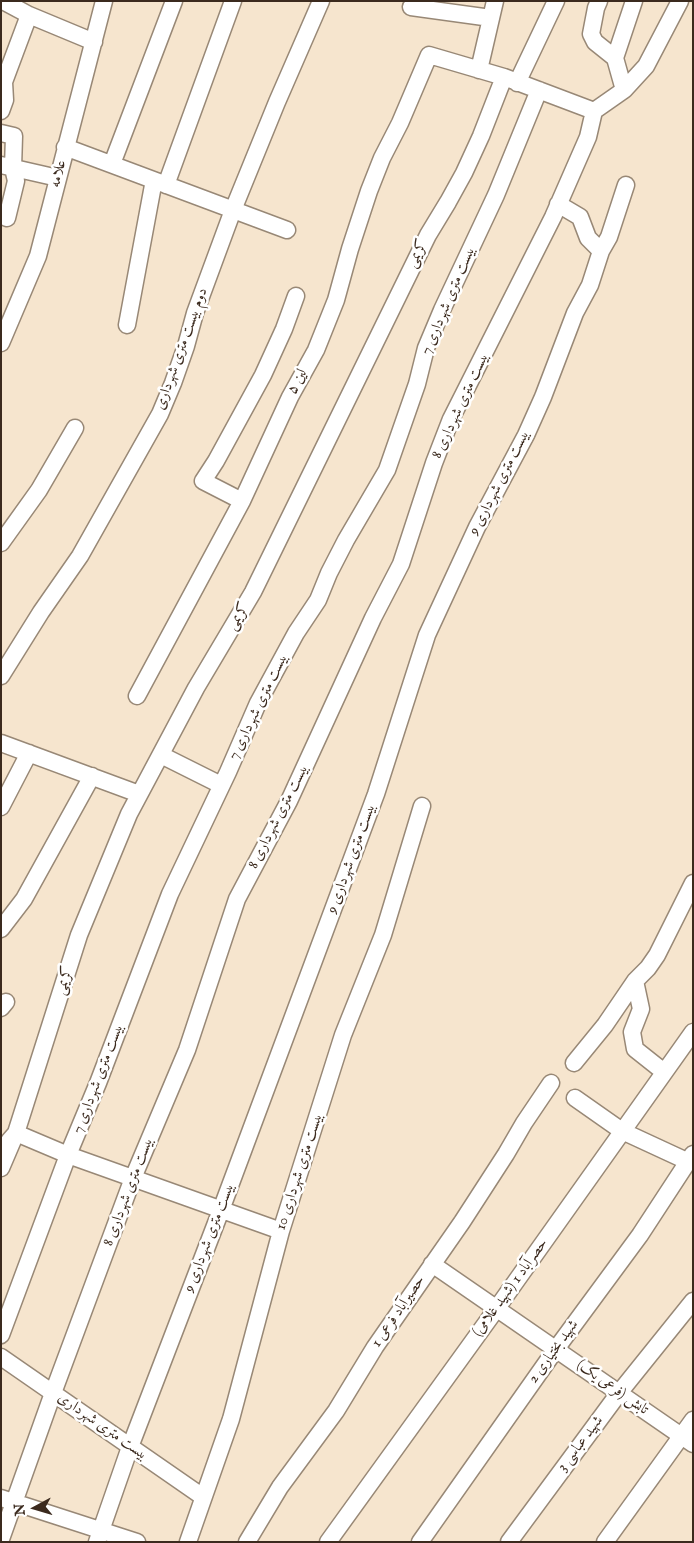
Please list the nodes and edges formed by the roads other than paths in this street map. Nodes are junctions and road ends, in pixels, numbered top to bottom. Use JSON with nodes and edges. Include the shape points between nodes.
{"nodes":[{"id":1,"x":3,"y":1,"type":"edge"},
{"id":2,"x":104,"y":1,"type":"edge"},
{"id":3,"x":174,"y":1,"type":"edge"},
{"id":4,"x":233,"y":1,"type":"edge"},
{"id":5,"x":321,"y":1,"type":"edge"},
{"id":6,"x":495,"y":1,"type":"edge"},
{"id":7,"x":556,"y":1,"type":"edge"},
{"id":8,"x":599,"y":1,"type":"edge"},
{"id":9,"x":634,"y":1,"type":"edge"},
{"id":10,"x":680,"y":1,"type":"edge"},
{"id":11,"x":411,"y":8,"type":"dead end"},
{"id":12,"x":29,"y":15,"type":"junction"},
{"id":13,"x":491,"y":18,"type":"junction"},
{"id":14,"x":94,"y":42,"type":"junction"},
{"id":15,"x":8,"y":56,"type":"edge"},
{"id":16,"x":616,"y":58,"type":"junction"},
{"id":17,"x":479,"y":70,"type":"junction"},
{"id":18,"x":511,"y":80,"type":"junction"},
{"id":19,"x":539,"y":90,"type":"junction"},
{"id":20,"x":624,"y":90,"type":"junction"},
{"id":21,"x":1,"y":111,"type":"edge"},
{"id":22,"x":594,"y":111,"type":"junction"},
{"id":23,"x":1,"y":133,"type":"edge"},
{"id":24,"x":65,"y":147,"type":"junction"},
{"id":25,"x":112,"y":164,"type":"junction"},
{"id":26,"x":7,"y":166,"type":"edge"},
{"id":27,"x":58,"y":178,"type":"junction"},
{"id":28,"x":160,"y":182,"type":"junction"},
{"id":29,"x":626,"y":185,"type":"dead end"},
{"id":30,"x":558,"y":204,"type":"junction"},
{"id":31,"x":233,"y":210,"type":"junction"},
{"id":32,"x":7,"y":218,"type":"dead end"},
{"id":33,"x":287,"y":230,"type":"dead end"},
{"id":34,"x":601,"y":251,"type":"junction"},
{"id":35,"x":296,"y":296,"type":"dead end"},
{"id":36,"x":127,"y":326,"type":"dead end"},
{"id":37,"x":1,"y":343,"type":"edge"},
{"id":38,"x":75,"y":428,"type":"dead end"},
{"id":39,"x":242,"y":501,"type":"junction"},
{"id":40,"x":1,"y":543,"type":"edge"},
{"id":41,"x":1,"y":676,"type":"edge"},
{"id":42,"x":137,"y":696,"type":"dead end"},
{"id":43,"x":1,"y":742,"type":"edge"},
{"id":44,"x":29,"y":753,"type":"junction"},
{"id":45,"x":160,"y":755,"type":"junction"},
{"id":46,"x":92,"y":776,"type":"junction"},
{"id":47,"x":221,"y":785,"type":"junction"},
{"id":48,"x":139,"y":794,"type":"junction"},
{"id":49,"x":422,"y":806,"type":"dead end"},
{"id":50,"x":1,"y":807,"type":"edge"},
{"id":51,"x":691,"y":893,"type":"edge"},
{"id":52,"x":1,"y":929,"type":"edge"},
{"id":53,"x":635,"y":980,"type":"junction"},
{"id":54,"x":693,"y":1032,"type":"edge"},
{"id":55,"x":574,"y":1063,"type":"dead end"},
{"id":56,"x":664,"y":1072,"type":"junction"},
{"id":57,"x":551,"y":1083,"type":"dead end"},
{"id":58,"x":575,"y":1098,"type":"dead end"},
{"id":59,"x":622,"y":1131,"type":"junction"},
{"id":60,"x":16,"y":1133,"type":"junction"},
{"id":61,"x":1,"y":1150,"type":"edge"},
{"id":62,"x":68,"y":1155,"type":"junction"},
{"id":63,"x":691,"y":1158,"type":"edge"},
{"id":64,"x":1,"y":1168,"type":"edge"},
{"id":65,"x":133,"y":1178,"type":"junction"},
{"id":66,"x":221,"y":1210,"type":"junction"},
{"id":67,"x":281,"y":1232,"type":"junction"},
{"id":68,"x":432,"y":1264,"type":"junction"},
{"id":69,"x":693,"y":1300,"type":"edge"},
{"id":70,"x":496,"y":1308,"type":"junction"},
{"id":71,"x":1,"y":1335,"type":"edge"},
{"id":72,"x":556,"y":1349,"type":"junction"},
{"id":73,"x":1,"y":1357,"type":"edge"},
{"id":74,"x":53,"y":1392,"type":"junction"},
{"id":75,"x":619,"y":1393,"type":"junction"},
{"id":76,"x":693,"y":1420,"type":"edge"},
{"id":77,"x":687,"y":1440,"type":"edge"},
{"id":78,"x":130,"y":1447,"type":"junction"},
{"id":79,"x":203,"y":1497,"type":"junction"},
{"id":80,"x":8,"y":1500,"type":"edge"},
{"id":81,"x":99,"y":1536,"type":"edge"},
{"id":82,"x":1,"y":1539,"type":"edge"},
{"id":83,"x":137,"y":1542,"type":"edge"},
{"id":84,"x":188,"y":1542,"type":"edge"},
{"id":85,"x":248,"y":1542,"type":"edge"},
{"id":86,"x":328,"y":1542,"type":"edge"},
{"id":87,"x":420,"y":1542,"type":"edge"},
{"id":88,"x":509,"y":1542,"type":"edge"},
{"id":89,"x":605,"y":1542,"type":"edge"}],
"edges":[{"from":1,"to":12,"type":"street"},
{"from":2,"to":14,"type":"street","name":"علامه"},
{"from":3,"to":25,"type":"street"},
{"from":4,"to":28,"type":"street"},
{"from":5,"to":31,"type":"street","name":"دوم بیست متری شهرداری"},
{"from":6,"to":13,"type":"street"},
{"from":7,"to":18,"type":"street","name":"کریمی"},
{"from":8,"to":16,"type":"street","via":[[591,34],[595,42]]},
{"from":9,"to":16,"type":"street"},
{"from":10,"to":20,"type":"street","via":[[646,66]]},
{"from":11,"to":13,"type":"street"},
{"from":12,"to":14,"type":"street"},
{"from":12,"to":15,"type":"street"},
{"from":13,"to":17,"type":"street"},
{"from":14,"to":24,"type":"street","name":"علامه"},
{"from":15,"to":21,"type":"street","via":[[4,82],[6,100]]},
{"from":16,"to":20,"type":"street"},
{"from":17,"to":18,"type":"street"},
{"from":17,"to":39,"type":"street","name":"لین ۵","via":[[429,55],[369,191],[316,350],[290,397]]},
{"from":18,"to":19,"type":"street"},
{"from":18,"to":45,"type":"street","name":"کریمی","via":[[428,235],[267,566]]},
{"from":19,"to":22,"type":"street"},
{"from":19,"to":47,"type":"street","name":"بیست متری شهرداری 7","via":[[503,180],[426,348],[417,384],[386,470],[346,540],[318,600],[258,703]]},
{"from":20,"to":22,"type":"street"},
{"from":22,"to":30,"type":"street","name":"بیست متری شهرداری 8","via":[[588,137]]},
{"from":23,"to":26,"type":"street","via":[[14,136]]},
{"from":24,"to":25,"type":"street"},
{"from":24,"to":27,"type":"street","name":"علامه"},
{"from":25,"to":28,"type":"street"},
{"from":26,"to":27,"type":"street"},
{"from":26,"to":32,"type":"street","via":[[16,181]]},
{"from":27,"to":37,"type":"street","name":"علامه","via":[[38,256]]},
{"from":28,"to":31,"type":"street"},
{"from":28,"to":36,"type":"street"},
{"from":29,"to":34,"type":"street","name":"بیست متری شهرداری 9","via":[[609,237]]},
{"from":30,"to":34,"type":"street","via":[[580,217],[588,238]]},
{"from":30,"to":65,"type":"street","name":"بیست متری شهرداری 8","via":[[451,419],[401,564],[289,801],[238,899],[187,1050]]},
{"from":31,"to":33,"type":"street"},
{"from":31,"to":41,"type":"street","name":"دوم بیست متری شهرداری","via":[[160,414],[80,556],[40,612]]},
{"from":34,"to":66,"type":"street","name":"بیست متری شهرداری 9","via":[[590,285],[575,313],[526,435],[477,526],[427,635],[376,794]]},
{"from":35,"to":39,"type":"street","via":[[263,375],[203,481]]},
{"from":38,"to":40,"type":"street","via":[[39,490]]},
{"from":39,"to":42,"type":"street","name":"لین ۵"},
{"from":43,"to":44,"type":"street"},
{"from":44,"to":46,"type":"street"},
{"from":44,"to":50,"type":"street"},
{"from":45,"to":47,"type":"street"},
{"from":45,"to":48,"type":"street","name":"کریمی"},
{"from":46,"to":48,"type":"street"},
{"from":46,"to":52,"type":"street","via":[[24,899]]},
{"from":47,"to":62,"type":"street","name":"بیست متری شهرداری 7","via":[[170,894]]},
{"from":48,"to":60,"type":"street","name":"کریمی","via":[[79,935]]},
{"from":49,"to":67,"type":"street","name":"بیست متری شهرداری 10","via":[[383,935],[343,1035]]},
{"from":51,"to":53,"type":"street","via":[[657,955]]},
{"from":53,"to":55,"type":"street"},
{"from":53,"to":56,"type":"street","via":[[640,1009],[632,1032],[635,1049]]},
{"from":54,"to":56,"type":"street","name":"حصرآباد 1 (شهید غلامی)"},
{"from":56,"to":59,"type":"street","name":"حصرآباد 1 (شهید غلامی)"},
{"from":57,"to":68,"type":"street","name":"حصیرآباد فرعی 1"},
{"from":58,"to":59,"type":"street"},
{"from":59,"to":63,"type":"street"},
{"from":59,"to":70,"type":"street","name":"حصرآباد 1 (شهید غلامی)"},
{"from":60,"to":61,"type":"street"},
{"from":60,"to":62,"type":"street"},
{"from":60,"to":64,"type":"street","name":"کریمی"},
{"from":62,"to":65,"type":"street"},
{"from":62,"to":71,"type":"street","name":"بیست متری شهرداری 7"},
{"from":63,"to":72,"type":"street","name":"شهید بختیاری 2","via":[[640,1235]]},
{"from":65,"to":66,"type":"street"},
{"from":65,"to":74,"type":"street","name":"بیست متری شهرداری 8"},
{"from":66,"to":67,"type":"street"},
{"from":66,"to":78,"type":"street","name":"بیست متری شهرداری 9"},
{"from":67,"to":79,"type":"street","name":"بیست متری شهرداری 10","via":[[231,1419]]},
{"from":68,"to":70,"type":"street","name":"تابش (فرعی یک)"},
{"from":68,"to":85,"type":"street","name":"حصیرآباد فرعی 1","via":[[336,1411],[280,1487]]},
{"from":69,"to":75,"type":"street","name":"شهید عباسی 3"},
{"from":70,"to":72,"type":"street","name":"تابش (فرعی یک)"},
{"from":70,"to":86,"type":"street","name":"حصرآباد 1 (شهید غلامی)"},
{"from":72,"to":75,"type":"street","name":"تابش (فرعی یک)"},
{"from":72,"to":87,"type":"street","name":"شهید بختیاری 2"},
{"from":73,"to":74,"type":"street","name":"بیست متری شهرداری"},
{"from":74,"to":78,"type":"street","name":"بیست متری شهرداری"},
{"from":74,"to":80,"type":"street","name":"بیست متری شهرداری 8"},
{"from":75,"to":77,"type":"street","name":"تابش (فرعی یک)"},
{"from":75,"to":88,"type":"street","name":"شهید عباسی 3"},
{"from":76,"to":77,"type":"street"},
{"from":77,"to":89,"type":"street"},
{"from":78,"to":79,"type":"street","name":"بیست متری شهرداری"},
{"from":78,"to":81,"type":"street","name":"بیست متری شهرداری 9"},
{"from":79,"to":84,"type":"street","name":"بیست متری شهرداری 10"},
{"from":80,"to":81,"type":"street"},
{"from":80,"to":82,"type":"street","name":"بیست متری شهرداری 8"},
{"from":81,"to":83,"type":"street"}]}
